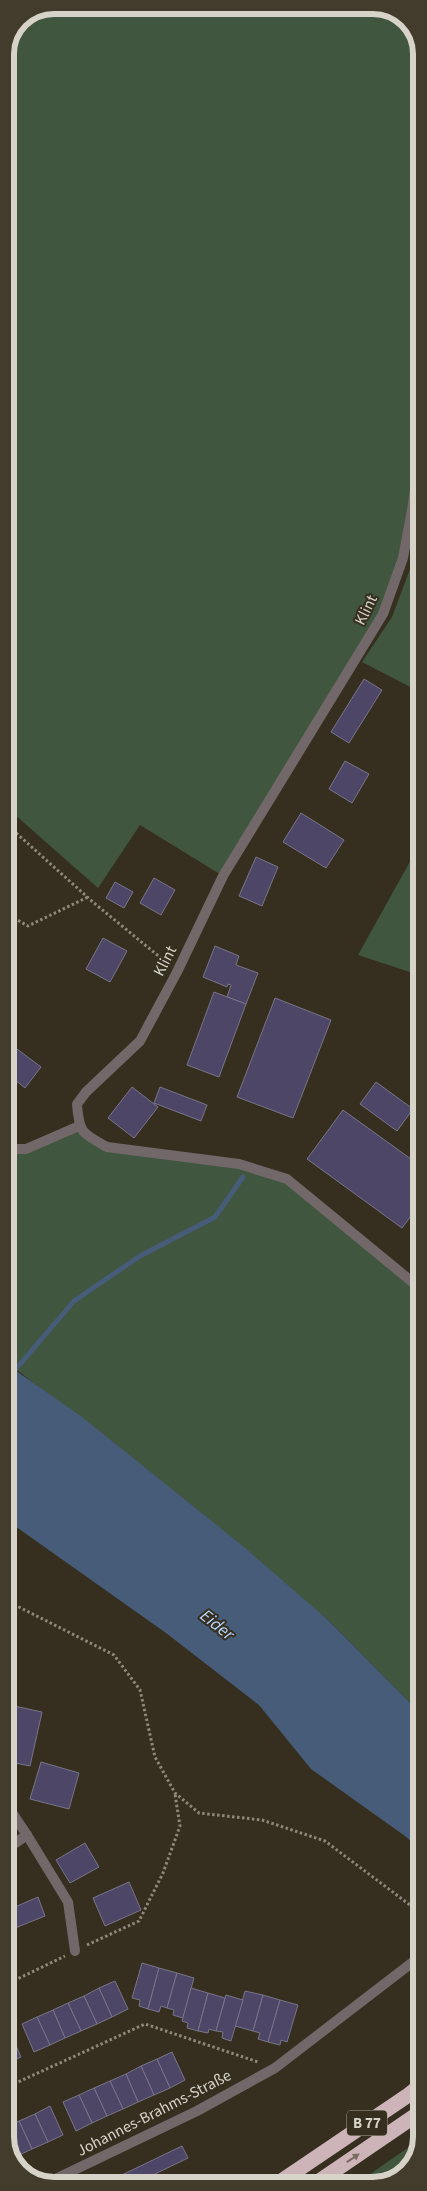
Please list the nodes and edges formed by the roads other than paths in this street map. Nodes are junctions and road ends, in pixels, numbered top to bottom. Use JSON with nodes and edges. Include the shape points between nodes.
{"nodes":[{"id":1,"x":413,"y":503,"type":"edge"},
{"id":2,"x":79,"y":1126,"type":"junction"},
{"id":3,"x":14,"y":1150,"type":"edge"},
{"id":4,"x":413,"y":1283,"type":"edge"},
{"id":5,"x":14,"y":1816,"type":"edge"},
{"id":6,"x":27,"y":1835,"type":"junction"},
{"id":7,"x":14,"y":1844,"type":"edge"},
{"id":8,"x":75,"y":1951,"type":"road end"},
{"id":9,"x":413,"y":1961,"type":"edge"},
{"id":10,"x":413,"y":2091,"type":"edge"},
{"id":11,"x":413,"y":2117,"type":"edge"},
{"id":12,"x":60,"y":2177,"type":"edge"},
{"id":13,"x":287,"y":2177,"type":"edge"},
{"id":14,"x":325,"y":2177,"type":"edge"}],
"edges":[{"from":1,"to":2,"type":"street","name":"Klint","via":[[403,558],[383,614],[224,876],[140,1041],[77,1104]]},
{"from":2,"to":3,"type":"street","via":[[26,1150]]},
{"from":2,"to":4,"type":"street","via":[[107,1147],[239,1164],[287,1179]]},
{"from":5,"to":6,"type":"street"},
{"from":6,"to":7,"type":"street"},
{"from":6,"to":8,"type":"street","via":[[68,1902]]},
{"from":9,"to":12,"type":"street","name":"Johannes-Brahms-Straße","via":[[275,2068],[197,2111]]},
{"from":10,"to":13,"type":"highway","number":"B 77"},
{"from":14,"to":11,"type":"highway","number":"B 77","one_way":true}]}
